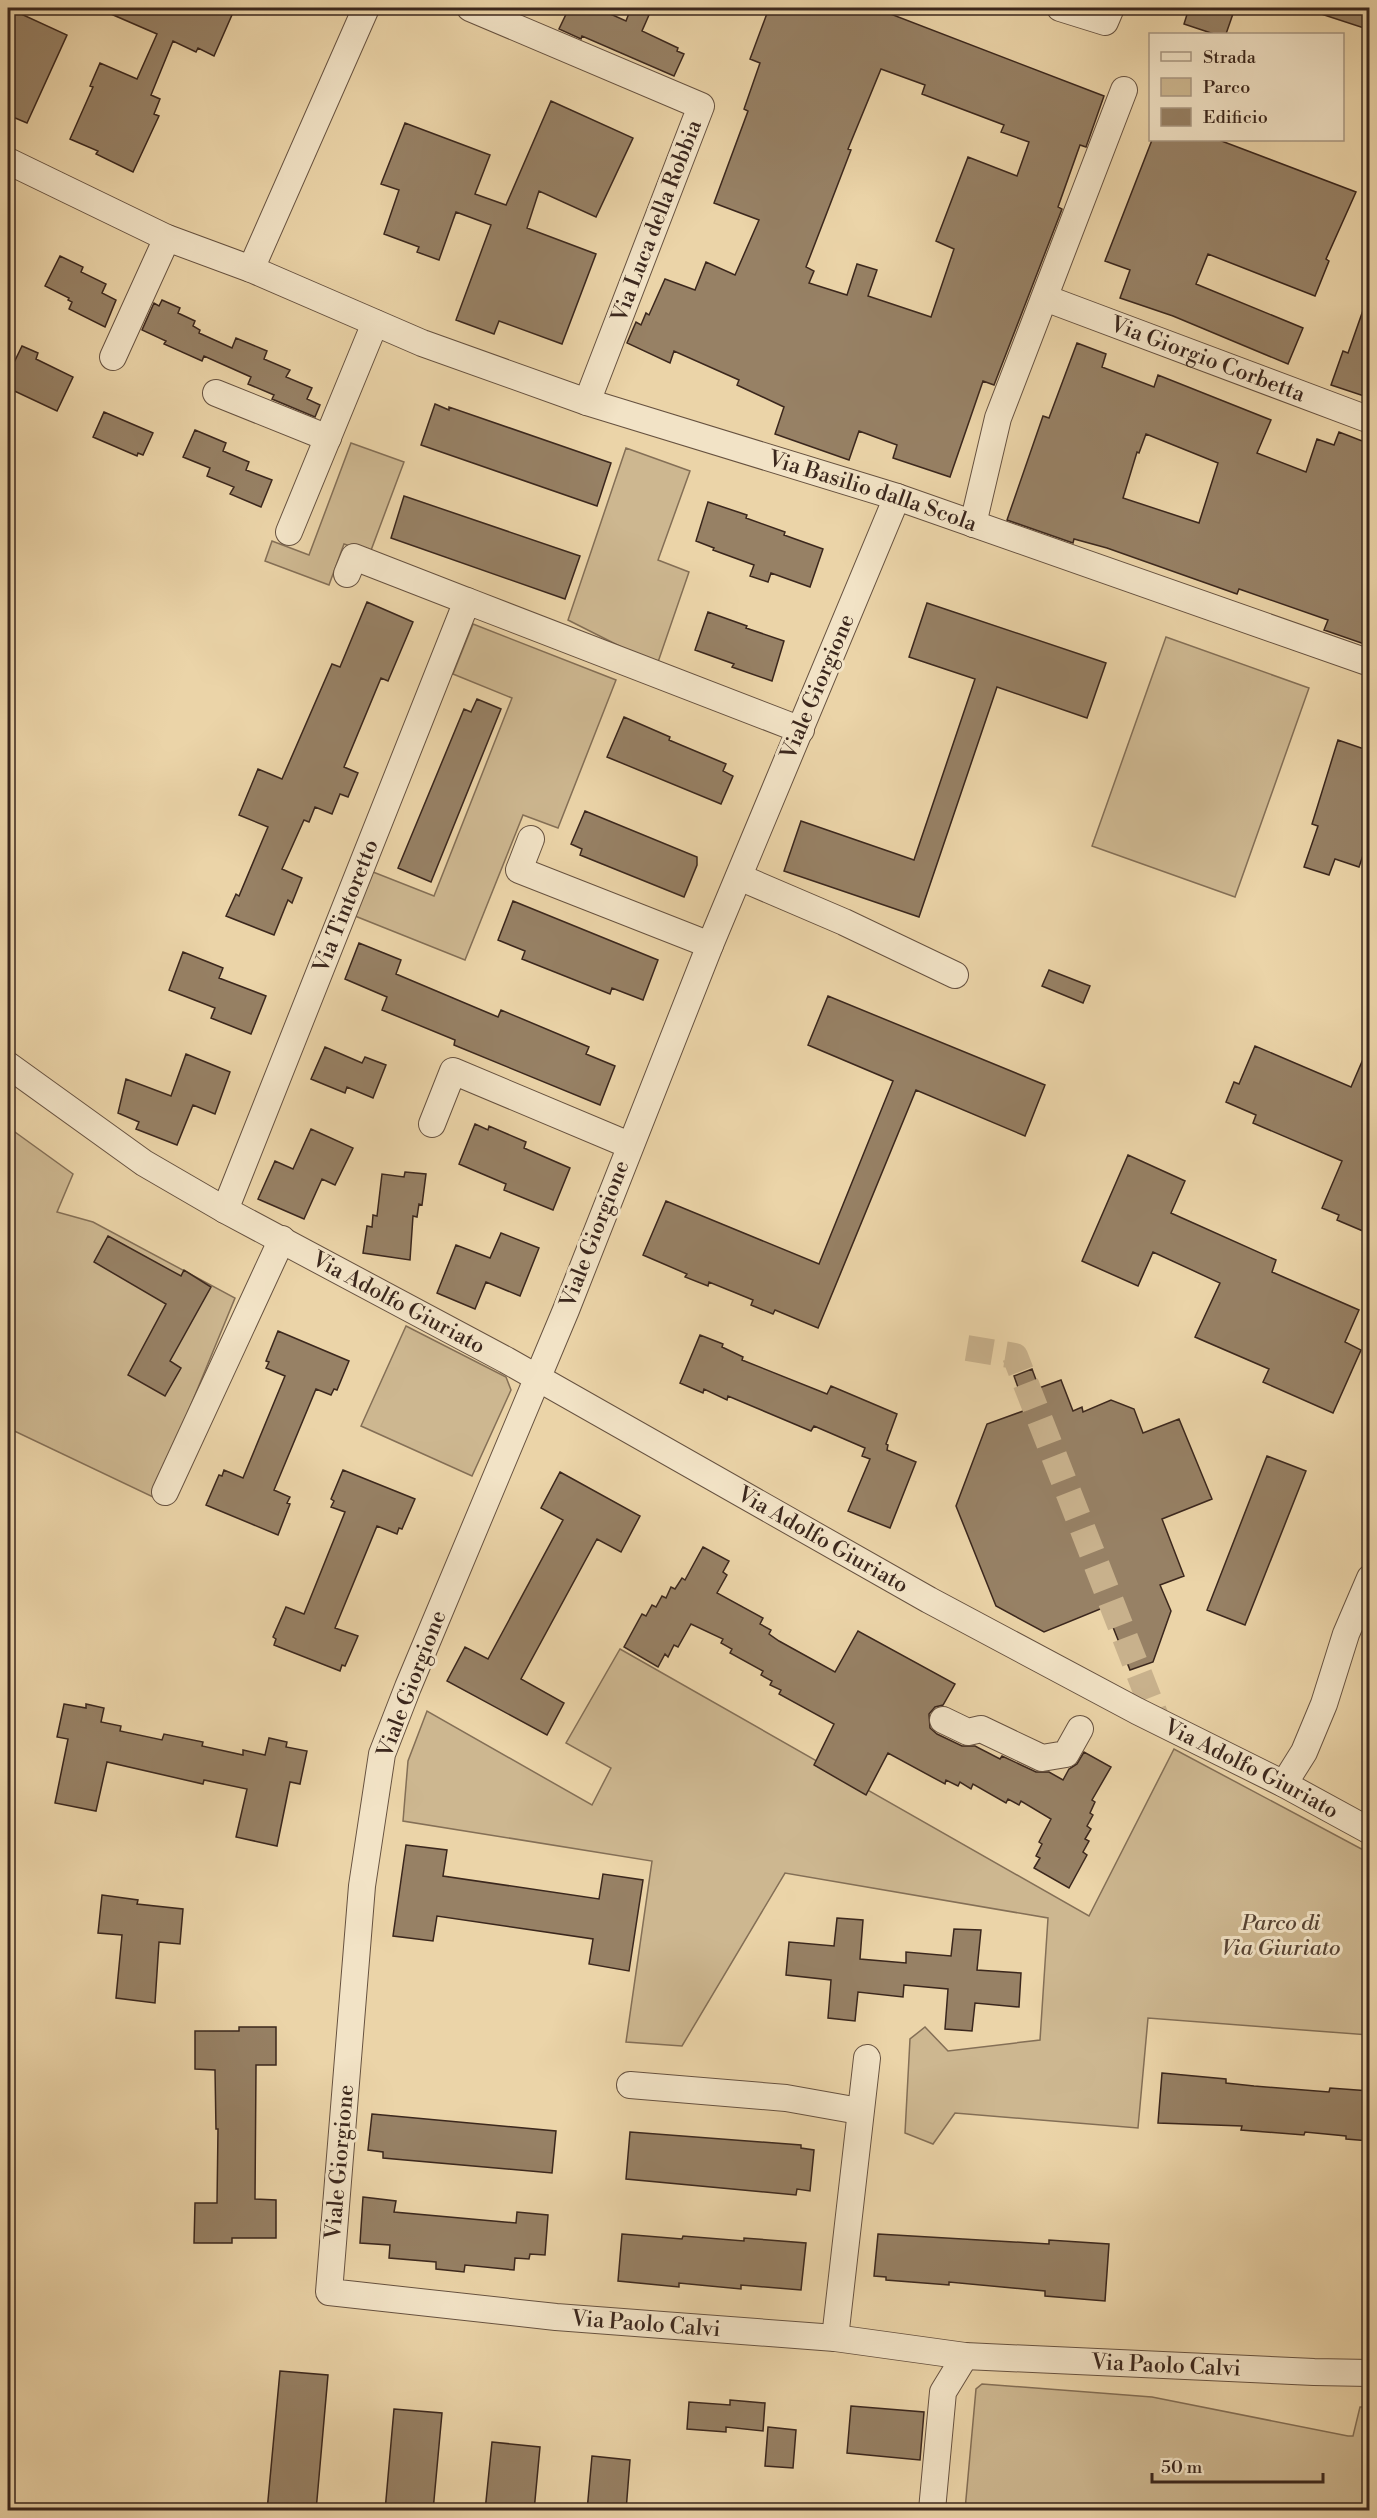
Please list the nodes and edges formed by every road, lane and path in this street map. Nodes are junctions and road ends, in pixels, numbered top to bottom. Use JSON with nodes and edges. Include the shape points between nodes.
{"nodes":[{"id":1,"x":366,"y":8,"type":"edge"},
{"id":2,"x":470,"y":8,"type":"edge"},
{"id":3,"x":1060,"y":8,"type":"edge"},
{"id":4,"x":1108,"y":15,"type":"edge"},
{"id":5,"x":1124,"y":90,"type":"dead end"},
{"id":6,"x":8,"y":161,"type":"edge"},
{"id":7,"x":167,"y":238,"type":"junction"},
{"id":8,"x":251,"y":269,"type":"junction"},
{"id":9,"x":1045,"y":298,"type":"junction"},
{"id":10,"x":375,"y":323,"type":"junction"},
{"id":11,"x":113,"y":357,"type":"dead end"},
{"id":12,"x":216,"y":393,"type":"dead end"},
{"id":13,"x":587,"y":402,"type":"junction"},
{"id":14,"x":1370,"y":420,"type":"edge"},
{"id":15,"x":328,"y":438,"type":"junction"},
{"id":16,"x":897,"y":498,"type":"junction"},
{"id":17,"x":973,"y":524,"type":"junction"},
{"id":18,"x":290,"y":532,"type":"dead end"},
{"id":19,"x":346,"y":574,"type":"dead end"},
{"id":20,"x":467,"y":601,"type":"junction"},
{"id":21,"x":1370,"y":663,"type":"edge"},
{"id":22,"x":801,"y":730,"type":"junction"},
{"id":23,"x":531,"y":839,"type":"dead end"},
{"id":24,"x":739,"y":877,"type":"junction"},
{"id":25,"x":710,"y":945,"type":"junction"},
{"id":26,"x":955,"y":975,"type":"dead end"},
{"id":27,"x":8,"y":1065,"type":"edge"},
{"id":28,"x":432,"y":1124,"type":"dead end"},
{"id":29,"x":629,"y":1145,"type":"junction"},
{"id":30,"x":225,"y":1210,"type":"junction"},
{"id":31,"x":282,"y":1239,"type":"junction"},
{"id":32,"x":536,"y":1377,"type":"junction"},
{"id":33,"x":165,"y":1491,"type":"dead end"},
{"id":34,"x":1370,"y":1578,"type":"edge"},
{"id":35,"x":943,"y":1720,"type":"dead end"},
{"id":36,"x":1080,"y":1729,"type":"dead end"},
{"id":37,"x":1284,"y":1784,"type":"junction"},
{"id":38,"x":1370,"y":1831,"type":"edge"},
{"id":39,"x":867,"y":2058,"type":"dead end"},
{"id":40,"x":630,"y":2085,"type":"dead end"},
{"id":41,"x":859,"y":2112,"type":"junction"},
{"id":42,"x":329,"y":2292,"type":"joint"},
{"id":43,"x":835,"y":2338,"type":"junction"},
{"id":44,"x":965,"y":2356,"type":"junction"},
{"id":45,"x":1370,"y":2373,"type":"edge"},
{"id":46,"x":932,"y":2511,"type":"edge"}],
"edges":[{"from":1,"to":8,"type":"street"},
{"from":2,"to":13,"type":"street","name":"Via Luca della Robbia","via":[[701,106]]},
{"from":3,"to":4,"type":"street"},
{"from":5,"to":9,"type":"street"},
{"from":6,"to":7,"type":"street","name":"Via Basilio dalla Scola"},
{"from":7,"to":8,"type":"street","name":"Via Basilio dalla Scola"},
{"from":7,"to":11,"type":"street"},
{"from":8,"to":10,"type":"street","name":"Via Basilio dalla Scola"},
{"from":9,"to":14,"type":"street","name":"Via Giorgio Corbetta"},
{"from":9,"to":17,"type":"street","via":[[998,418]]},
{"from":10,"to":13,"type":"street","name":"Via Basilio dalla Scola"},
{"from":10,"to":15,"type":"street"},
{"from":12,"to":15,"type":"street"},
{"from":13,"to":16,"type":"street","name":"Via Basilio dalla Scola"},
{"from":15,"to":18,"type":"street"},
{"from":16,"to":17,"type":"street","name":"Via Basilio dalla Scola"},
{"from":16,"to":22,"type":"street","name":"Viale Giorgione"},
{"from":17,"to":21,"type":"street","name":"Via Basilio dalla Scola"},
{"from":19,"to":20,"type":"street","via":[[354,558]]},
{"from":20,"to":22,"type":"street"},
{"from":20,"to":30,"type":"street","name":"Via Tintoretto"},
{"from":22,"to":24,"type":"street","name":"Viale Giorgione"},
{"from":23,"to":25,"type":"street","via":[[519,870]]},
{"from":24,"to":25,"type":"street","name":"Viale Giorgione"},
{"from":24,"to":26,"type":"street"},
{"from":25,"to":29,"type":"street","name":"Viale Giorgione"},
{"from":27,"to":30,"type":"street","name":"Via Adolfo Giuriato","via":[[144,1163]]},
{"from":28,"to":29,"type":"street","name":"Viale Giorgione","via":[[453,1071]]},
{"from":29,"to":32,"type":"street","name":"Viale Giorgione"},
{"from":30,"to":31,"type":"street","name":"Via Adolfo Giuriato"},
{"from":31,"to":32,"type":"street","name":"Via Adolfo Giuriato"},
{"from":31,"to":33,"type":"street"},
{"from":32,"to":37,"type":"street","name":"Via Adolfo Giuriato","via":[[930,1600],[1158,1722]]},
{"from":32,"to":42,"type":"street","name":"Viale Giorgione","via":[[382,1754],[362,1886]]},
{"from":34,"to":37,"type":"street","via":[[1304,1752]]},
{"from":35,"to":36,"type":"street","via":[[968,1732],[981,1729],[1042,1758],[1066,1754]]},
{"from":37,"to":38,"type":"street","name":"Via Adolfo Giuriato"},
{"from":39,"to":41,"type":"street"},
{"from":40,"to":41,"type":"street","via":[[786,2098]]},
{"from":41,"to":43,"type":"street"},
{"from":42,"to":43,"type":"street","name":"Via Paolo Calvi","via":[[556,2317]]},
{"from":43,"to":44,"type":"street","name":"Via Paolo Calvi"},
{"from":44,"to":45,"type":"street","name":"Via Paolo Calvi"},
{"from":44,"to":46,"type":"street","via":[[943,2392]]}]}
